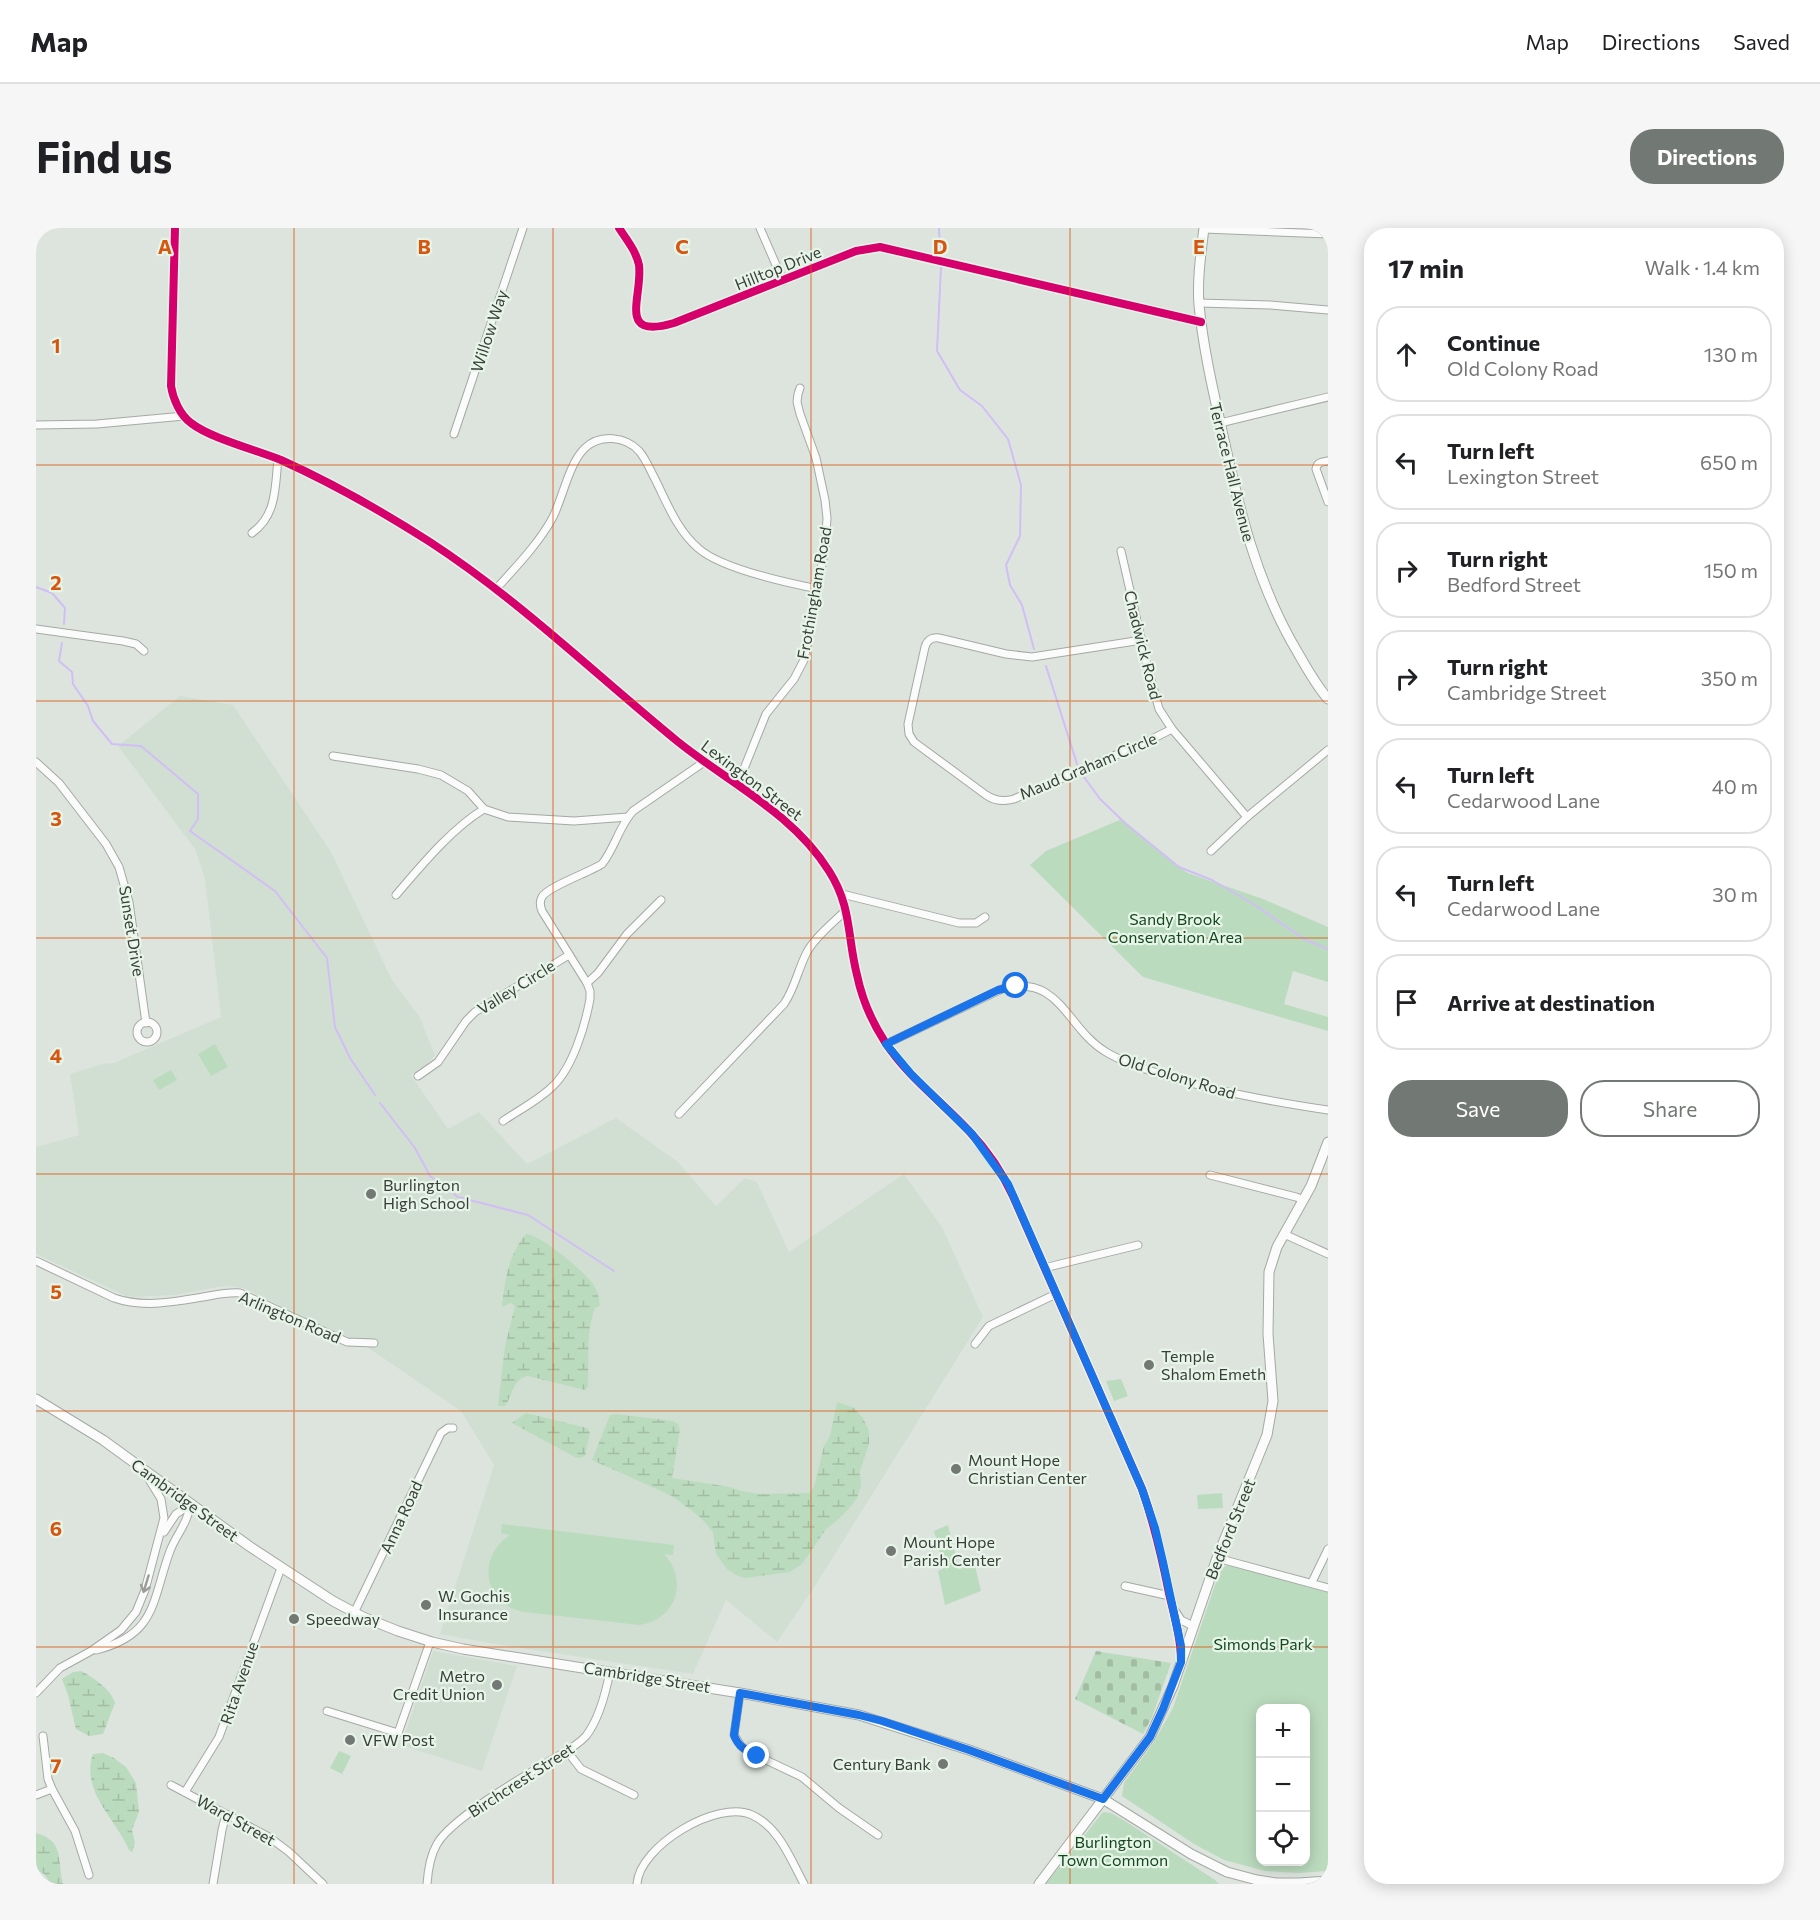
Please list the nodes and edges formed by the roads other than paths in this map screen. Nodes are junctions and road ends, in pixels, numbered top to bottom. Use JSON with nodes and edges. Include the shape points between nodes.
{"nodes":[{"id":1,"x":175,"y":228,"type":"edge"},
{"id":2,"x":522,"y":228,"type":"edge"},
{"id":3,"x":619,"y":228,"type":"edge"},
{"id":4,"x":760,"y":228,"type":"edge"},
{"id":5,"x":1204,"y":229,"type":"edge"},
{"id":6,"x":1285,"y":230,"type":"edge"},
{"id":7,"x":1328,"y":234,"type":"edge"},
{"id":8,"x":783,"y":281,"type":"junction"},
{"id":9,"x":1199,"y":303,"type":"junction"},
{"id":10,"x":1328,"y":310,"type":"edge"},
{"id":11,"x":1201,"y":322,"type":"junction"},
{"id":12,"x":800,"y":388,"type":"dead end"},
{"id":13,"x":1328,"y":398,"type":"edge"},
{"id":14,"x":184,"y":416,"type":"junction"},
{"id":15,"x":1220,"y":423,"type":"junction"},
{"id":16,"x":36,"y":425,"type":"edge"},
{"id":17,"x":454,"y":434,"type":"dead end"},
{"id":18,"x":278,"y":459,"type":"junction"},
{"id":19,"x":1328,"y":461,"type":"edge"},
{"id":20,"x":1328,"y":501,"type":"edge"},
{"id":21,"x":252,"y":533,"type":"dead end"},
{"id":22,"x":1121,"y":551,"type":"dead end"},
{"id":23,"x":496,"y":589,"type":"junction"},
{"id":24,"x":818,"y":589,"type":"junction"},
{"id":25,"x":36,"y":629,"type":"edge"},
{"id":26,"x":1142,"y":640,"type":"junction"},
{"id":27,"x":144,"y":651,"type":"dead end"},
{"id":28,"x":1328,"y":699,"type":"edge"},
{"id":29,"x":1172,"y":729,"type":"junction"},
{"id":30,"x":1328,"y":750,"type":"edge"},
{"id":31,"x":333,"y":756,"type":"dead end"},
{"id":32,"x":36,"y":762,"type":"edge"},
{"id":33,"x":704,"y":762,"type":"junction"},
{"id":34,"x":737,"y":786,"type":"junction"},
{"id":35,"x":484,"y":809,"type":"junction"},
{"id":36,"x":628,"y":817,"type":"junction"},
{"id":37,"x":1246,"y":817,"type":"junction"},
{"id":38,"x":1211,"y":851,"type":"dead end"},
{"id":39,"x":842,"y":894,"type":"junction"},
{"id":40,"x":396,"y":896,"type":"dead end"},
{"id":41,"x":661,"y":900,"type":"dead end"},
{"id":42,"x":846,"y":910,"type":"junction"},
{"id":43,"x":985,"y":917,"type":"dead end"},
{"id":44,"x":569,"y":955,"type":"junction"},
{"id":45,"x":587,"y":983,"type":"junction"},
{"id":46,"x":146,"y":1023,"type":"dead end"},
{"id":47,"x":886,"y":1044,"type":"junction"},
{"id":48,"x":418,"y":1076,"type":"dead end"},
{"id":49,"x":1328,"y":1110,"type":"edge"},
{"id":50,"x":679,"y":1114,"type":"dead end"},
{"id":51,"x":502,"y":1121,"type":"dead end"},
{"id":52,"x":1327,"y":1148,"type":"edge"},
{"id":53,"x":1210,"y":1175,"type":"dead end"},
{"id":54,"x":1304,"y":1200,"type":"junction"},
{"id":55,"x":1284,"y":1234,"type":"junction"},
{"id":56,"x":1138,"y":1245,"type":"dead end"},
{"id":57,"x":1328,"y":1254,"type":"edge"},
{"id":58,"x":36,"y":1261,"type":"edge"},
{"id":59,"x":1044,"y":1268,"type":"junction"},
{"id":60,"x":1056,"y":1294,"type":"junction"},
{"id":61,"x":374,"y":1343,"type":"dead end"},
{"id":62,"x":975,"y":1344,"type":"dead end"},
{"id":63,"x":36,"y":1399,"type":"edge"},
{"id":64,"x":453,"y":1428,"type":"dead end"},
{"id":65,"x":144,"y":1470,"type":"junction"},
{"id":66,"x":190,"y":1505,"type":"junction"},
{"id":67,"x":1328,"y":1549,"type":"edge"},
{"id":68,"x":155,"y":1551,"type":"junction"},
{"id":69,"x":1217,"y":1558,"type":"junction"},
{"id":70,"x":281,"y":1568,"type":"junction"},
{"id":71,"x":1312,"y":1582,"type":"junction"},
{"id":72,"x":1125,"y":1587,"type":"dead end"},
{"id":73,"x":1328,"y":1587,"type":"edge"},
{"id":74,"x":1170,"y":1596,"type":"junction"},
{"id":75,"x":1172,"y":1605,"type":"junction"},
{"id":76,"x":354,"y":1613,"type":"junction"},
{"id":77,"x":1193,"y":1626,"type":"junction"},
{"id":78,"x":430,"y":1642,"type":"junction"},
{"id":79,"x":91,"y":1651,"type":"junction"},
{"id":80,"x":1181,"y":1662,"type":"junction"},
{"id":81,"x":610,"y":1671,"type":"junction"},
{"id":82,"x":36,"y":1693,"type":"edge"},
{"id":83,"x":740,"y":1693,"type":"junction"},
{"id":84,"x":327,"y":1711,"type":"dead end"},
{"id":85,"x":43,"y":1736,"type":"dead end"},
{"id":86,"x":567,"y":1751,"type":"junction"},
{"id":87,"x":171,"y":1785,"type":"dead end"},
{"id":88,"x":52,"y":1789,"type":"junction"},
{"id":89,"x":185,"y":1792,"type":"junction"},
{"id":90,"x":36,"y":1795,"type":"edge"},
{"id":91,"x":634,"y":1795,"type":"dead end"},
{"id":92,"x":1103,"y":1799,"type":"junction"},
{"id":93,"x":226,"y":1814,"type":"junction"},
{"id":94,"x":878,"y":1835,"type":"dead end"},
{"id":95,"x":89,"y":1875,"type":"dead end"},
{"id":96,"x":1237,"y":1880,"type":"edge"},
{"id":97,"x":1328,"y":1881,"type":"edge"},
{"id":98,"x":213,"y":1884,"type":"edge"},
{"id":99,"x":323,"y":1884,"type":"edge"},
{"id":100,"x":428,"y":1884,"type":"edge"},
{"id":101,"x":637,"y":1884,"type":"edge"},
{"id":102,"x":804,"y":1884,"type":"edge"},
{"id":103,"x":1039,"y":1884,"type":"edge"}],
"edges":[{"from":1,"to":14,"type":"street","via":[[171,379]]},
{"from":2,"to":17,"type":"street","name":"Willow Way"},
{"from":3,"to":8,"type":"street","name":"Hilltop Drive","via":[[639,270],[636,316],[648,327],[674,323]]},
{"from":4,"to":8,"type":"street"},
{"from":5,"to":6,"type":"street"},
{"from":5,"to":9,"type":"main road","name":"Terrace Hall Avenue"},
{"from":6,"to":7,"type":"street"},
{"from":8,"to":11,"type":"street","name":"Hilltop Drive","via":[[856,251],[880,247]]},
{"from":9,"to":10,"type":"street"},
{"from":9,"to":11,"type":"main road","name":"Terrace Hall Avenue"},
{"from":11,"to":15,"type":"main road","name":"Terrace Hall Avenue"},
{"from":12,"to":24,"type":"street","name":"Frothingham Road","via":[[797,402],[825,500],[826,534]]},
{"from":13,"to":15,"type":"street"},
{"from":14,"to":16,"type":"street"},
{"from":14,"to":18,"type":"street","name":"Lexington Street","via":[[201,429]]},
{"from":15,"to":28,"type":"main road","name":"Terrace Hall Avenue","via":[[1259,574],[1289,639]]},
{"from":18,"to":21,"type":"street","via":[[270,513]]},
{"from":18,"to":23,"type":"street","name":"Lexington Street","via":[[429,541]]},
{"from":19,"to":20,"type":"street","via":[[1317,464]]},
{"from":22,"to":26,"type":"street","name":"Chadwick Road"},
{"from":23,"to":24,"type":"street","via":[[552,519],[584,449],[592,442],[610,438],[630,444],[639,452],[677,524],[699,550],[726,564]]},
{"from":23,"to":33,"type":"street","name":"Lexington Street"},
{"from":24,"to":34,"type":"street","name":"Frothingham Road","via":[[804,660],[766,714]]},
{"from":25,"to":27,"type":"street","via":[[123,641]]},
{"from":26,"to":29,"type":"street","name":"Chadwick Road","via":[[1161,713]]},
{"from":26,"to":29,"type":"street","name":"Maud Graham Circle","via":[[1027,657],[932,638],[925,647],[909,734],[914,742],[986,795],[1004,801]]},
{"from":29,"to":37,"type":"street","name":"Chadwick Road"},
{"from":30,"to":37,"type":"street"},
{"from":31,"to":35,"type":"street","via":[[441,775],[468,791]]},
{"from":32,"to":46,"type":"street","name":"Sunset Drive","via":[[59,783],[119,867],[129,902]]},
{"from":33,"to":34,"type":"street","name":"Lexington Street"},
{"from":33,"to":36,"type":"street"},
{"from":34,"to":39,"type":"street","name":"Lexington Street","via":[[801,834]]},
{"from":35,"to":36,"type":"street","via":[[508,817],[574,821]]},
{"from":35,"to":40,"type":"street","via":[[454,833]]},
{"from":36,"to":44,"type":"street","via":[[602,864],[550,890],[542,898],[542,911]]},
{"from":37,"to":38,"type":"street"},
{"from":39,"to":42,"type":"street","name":"Lexington Street"},
{"from":39,"to":43,"type":"street","via":[[959,923],[976,923]]},
{"from":41,"to":45,"type":"street"},
{"from":42,"to":47,"type":"street","name":"Lexington Street","via":[[860,986],[870,1016]]},
{"from":42,"to":50,"type":"street","via":[[810,947],[784,1004]]},
{"from":44,"to":45,"type":"street"},
{"from":44,"to":48,"type":"street","name":"Valley Circle","via":[[475,1012],[438,1062]]},
{"from":45,"to":51,"type":"street","via":[[589,1005],[565,1071],[550,1089]]},
{"from":47,"to":49,"type":"street","name":"Old Colony Road","via":[[998,990],[1033,986],[1056,1000],[1098,1047],[1115,1058],[1243,1097]]},
{"from":47,"to":59,"type":"street","name":"Lexington Street","via":[[990,1157],[1008,1184]]},
{"from":52,"to":54,"type":"main road","name":"Bedford Street"},
{"from":53,"to":54,"type":"street"},
{"from":54,"to":55,"type":"main road","name":"Bedford Street"},
{"from":55,"to":57,"type":"street"},
{"from":55,"to":69,"type":"main road","name":"Bedford Street","via":[[1269,1272],[1271,1419]]},
{"from":56,"to":59,"type":"street"},
{"from":58,"to":61,"type":"street","name":"Arlington Road","via":[[127,1302],[159,1303],[240,1293],[347,1342]]},
{"from":59,"to":60,"type":"street","name":"Lexington Street"},
{"from":60,"to":62,"type":"street","via":[[989,1326]]},
{"from":60,"to":74,"type":"street","name":"Lexington Street","via":[[1142,1489]]},
{"from":63,"to":65,"type":"main road","name":"Cambridge Street"},
{"from":64,"to":76,"type":"street","name":"Anna Road","via":[[441,1433]]},
{"from":65,"to":66,"type":"main road","name":"Cambridge Street"},
{"from":65,"to":68,"type":"street","via":[[164,1511]]},
{"from":66,"to":68,"type":"street","via":[[176,1514]]},
{"from":66,"to":70,"type":"main road","name":"Cambridge Street"},
{"from":66,"to":79,"type":"street","via":[[188,1518],[169,1552],[149,1616],[122,1641]]},
{"from":67,"to":71,"type":"street"},
{"from":68,"to":79,"type":"street","one_way":true,"via":[[136,1612],[121,1630]]},
{"from":69,"to":71,"type":"street"},
{"from":69,"to":77,"type":"main road","name":"Bedford Street"},
{"from":70,"to":76,"type":"main road","name":"Cambridge Street"},
{"from":70,"to":89,"type":"street","name":"Rita Avenue","via":[[219,1737]]},
{"from":71,"to":73,"type":"street"},
{"from":72,"to":74,"type":"street"},
{"from":74,"to":75,"type":"street","name":"Lexington Street"},
{"from":75,"to":77,"type":"street","via":[[1181,1620]]},
{"from":75,"to":80,"type":"street","name":"Lexington Street"},
{"from":76,"to":78,"type":"main road","name":"Cambridge Street"},
{"from":77,"to":80,"type":"main road","name":"Bedford Street"},
{"from":78,"to":81,"type":"main road","name":"Cambridge Street"},
{"from":78,"to":84,"type":"street","via":[[398,1733]]},
{"from":79,"to":82,"type":"street","via":[[60,1668]]},
{"from":80,"to":92,"type":"main road","name":"Bedford Street","via":[[1150,1737]]},
{"from":81,"to":83,"type":"main road","name":"Cambridge Street"},
{"from":81,"to":86,"type":"street","name":"Birchcrest Street","via":[[592,1726]]},
{"from":83,"to":92,"type":"main road","name":"Cambridge Street","via":[[882,1721]]},
{"from":83,"to":94,"type":"street","via":[[734,1735],[741,1746],[802,1777]]},
{"from":85,"to":88,"type":"street"},
{"from":86,"to":91,"type":"street","via":[[580,1768]]},
{"from":86,"to":100,"type":"street","name":"Birchcrest Street","via":[[448,1831],[432,1854]]},
{"from":87,"to":89,"type":"street","name":"Ward Street"},
{"from":88,"to":90,"type":"street"},
{"from":88,"to":95,"type":"street","via":[[75,1831]]},
{"from":89,"to":93,"type":"street","name":"Ward Street"},
{"from":92,"to":96,"type":"main road","name":"Cambridge Street"},
{"from":92,"to":103,"type":"main road","name":"Bedford Street"},
{"from":93,"to":98,"type":"street"},
{"from":93,"to":99,"type":"street","name":"Ward Street","via":[[281,1845]]},
{"from":96,"to":97,"type":"main road","name":"Cambridge Street"},
{"from":101,"to":102,"type":"street","via":[[642,1866],[661,1845],[690,1826],[731,1812],[752,1815],[770,1827]]}]}
